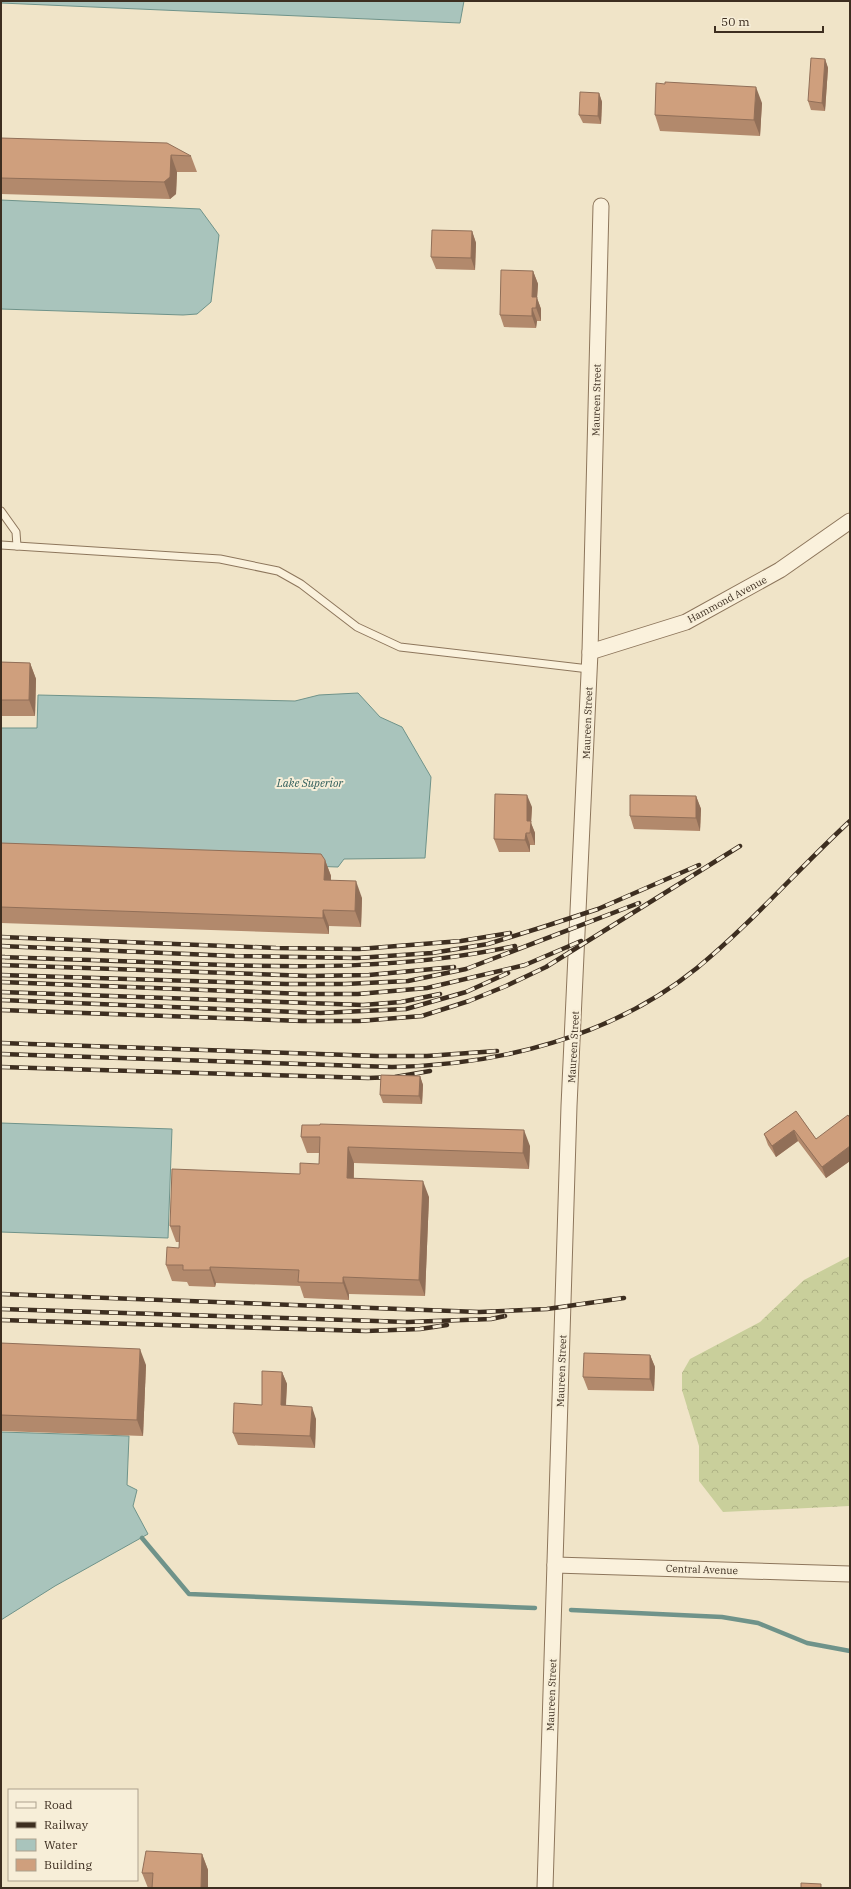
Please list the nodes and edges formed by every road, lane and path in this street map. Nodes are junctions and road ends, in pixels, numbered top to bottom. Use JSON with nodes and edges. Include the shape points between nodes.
{"nodes":[{"id":1,"x":601,"y":206,"type":"dead end"},
{"id":2,"x":1,"y":511,"type":"edge"},
{"id":3,"x":850,"y":521,"type":"edge"},
{"id":4,"x":1,"y":545,"type":"edge"},
{"id":5,"x":17,"y":546,"type":"junction"},
{"id":6,"x":590,"y":652,"type":"junction"},
{"id":7,"x":589,"y":669,"type":"junction"},
{"id":8,"x":555,"y":1565,"type":"junction"},
{"id":9,"x":850,"y":1574,"type":"edge"},
{"id":10,"x":545,"y":1888,"type":"edge"}],
"edges":[{"from":1,"to":6,"type":"street","name":"Maureen Street"},
{"from":2,"to":5,"type":"lane","via":[[16,532]]},
{"from":3,"to":6,"type":"street","name":"Hammond Avenue","via":[[780,570],[686,622]]},
{"from":4,"to":5,"type":"lane"},
{"from":5,"to":7,"type":"lane","via":[[248,563],[278,571],[301,584],[357,627],[400,647]]},
{"from":6,"to":7,"type":"street","name":"Maureen Street"},
{"from":7,"to":8,"type":"street","name":"Maureen Street","via":[[569,1106]]},
{"from":8,"to":9,"type":"street","name":"Central Avenue"},
{"from":8,"to":10,"type":"street","name":"Maureen Street"}]}
